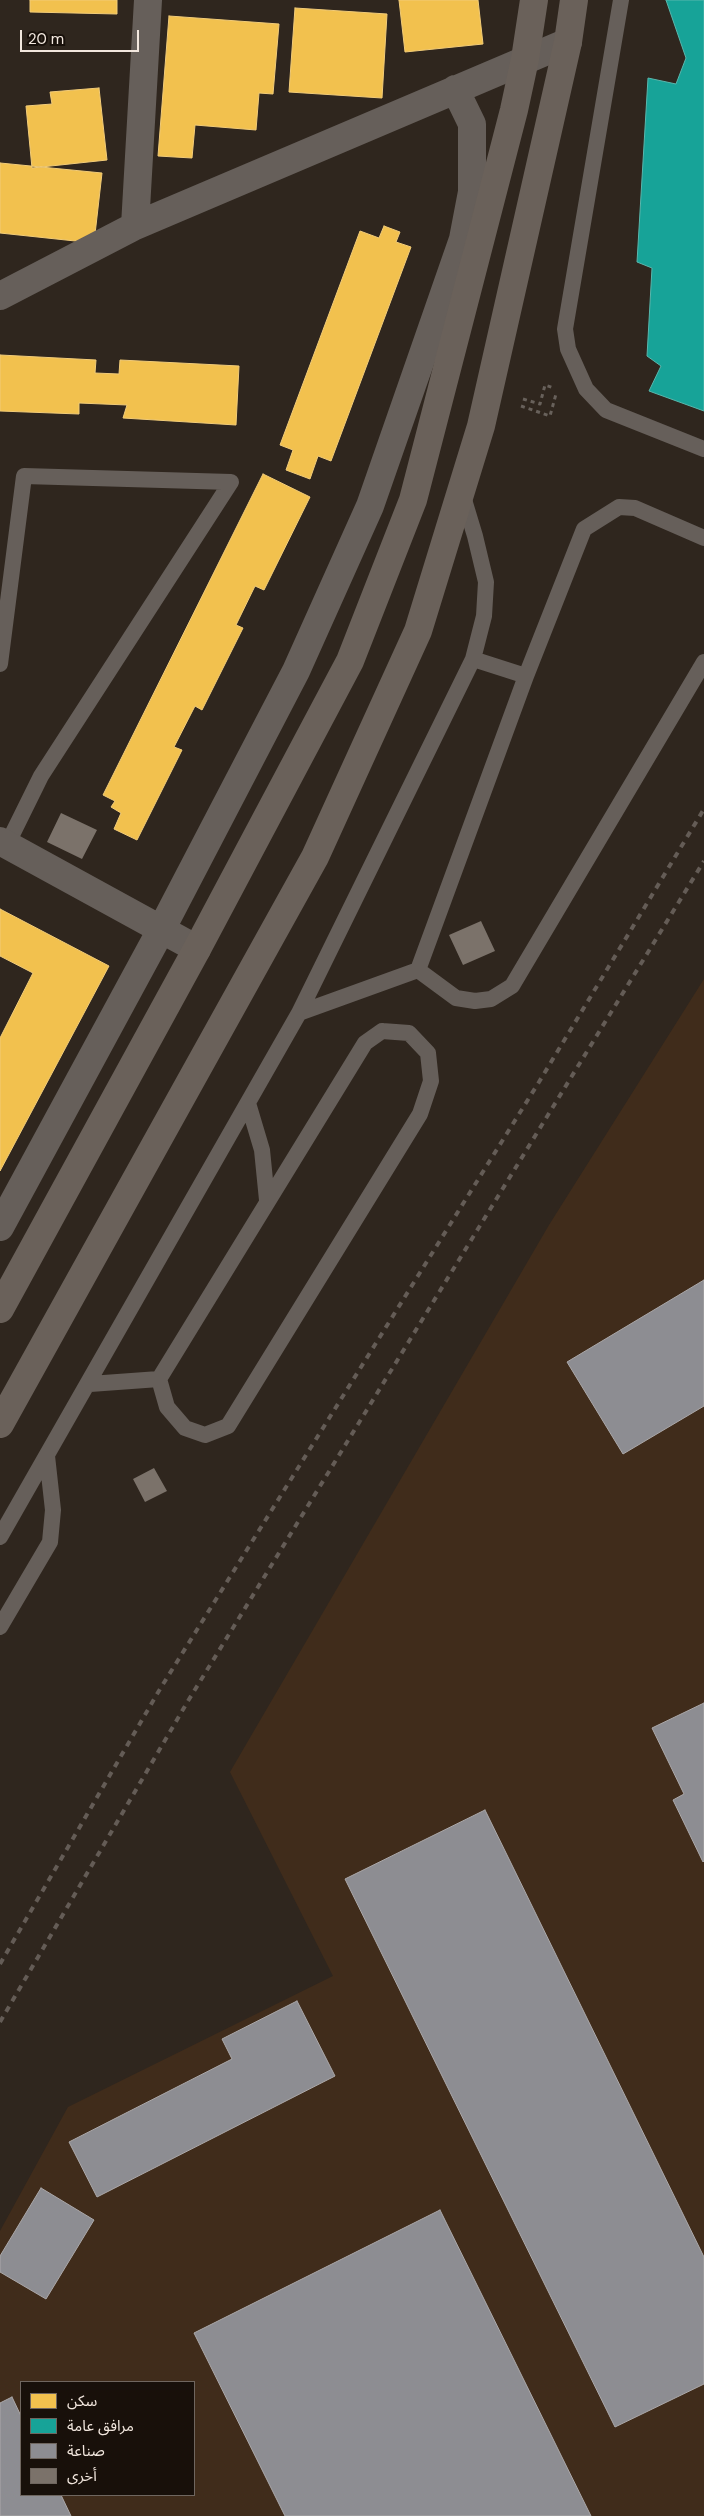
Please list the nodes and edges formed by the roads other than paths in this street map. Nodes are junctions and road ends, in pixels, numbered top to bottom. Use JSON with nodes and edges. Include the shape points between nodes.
{"nodes":[{"id":1,"x":148,"y":0,"type":"edge"},
{"id":2,"x":534,"y":0,"type":"edge"},
{"id":3,"x":574,"y":0,"type":"edge"},
{"id":4,"x":621,"y":0,"type":"edge"},
{"id":5,"x":568,"y":42,"type":"junction"},
{"id":6,"x":526,"y":60,"type":"junction"},
{"id":7,"x":455,"y":89,"type":"junction"},
{"id":8,"x":135,"y":226,"type":"junction"},
{"id":9,"x":0,"y":296,"type":"edge"},
{"id":10,"x":704,"y":449,"type":"edge"},
{"id":11,"x":461,"y":491,"type":"junction"},
{"id":12,"x":704,"y":538,"type":"edge"},
{"id":13,"x":473,"y":659,"type":"junction"},
{"id":14,"x":704,"y":662,"type":"edge"},
{"id":15,"x":0,"y":664,"type":"edge"},
{"id":16,"x":526,"y":676,"type":"junction"},
{"id":17,"x":4,"y":843,"type":"edge"},
{"id":18,"x":161,"y":930,"type":"junction"},
{"id":19,"x":197,"y":950,"type":"junction"},
{"id":20,"x":418,"y":970,"type":"junction"},
{"id":21,"x":299,"y":1013,"type":"junction"},
{"id":22,"x":248,"y":1103,"type":"junction"},
{"id":23,"x":267,"y":1200,"type":"junction"},
{"id":24,"x":0,"y":1226,"type":"edge"},
{"id":25,"x":0,"y":1308,"type":"edge"},
{"id":26,"x":159,"y":1379,"type":"junction"},
{"id":27,"x":90,"y":1384,"type":"junction"},
{"id":28,"x":0,"y":1424,"type":"edge"},
{"id":29,"x":47,"y":1456,"type":"junction"},
{"id":30,"x":0,"y":1537,"type":"edge"},
{"id":31,"x":0,"y":1627,"type":"edge"}],
"edges":[{"from":1,"to":8,"type":"street"},
{"from":2,"to":6,"type":"main road"},
{"from":3,"to":5,"type":"main road"},
{"from":4,"to":10,"type":"lane","via":[[565,328],[568,349],[586,389],[606,410]]},
{"from":5,"to":6,"type":"street"},
{"from":5,"to":11,"type":"main road","via":[[481,426]]},
{"from":6,"to":7,"type":"street"},
{"from":6,"to":19,"type":"main road","via":[[413,500],[350,661]]},
{"from":7,"to":8,"type":"street"},
{"from":7,"to":18,"type":"street","via":[[472,124],[472,192],[463,239],[370,506],[296,671]]},
{"from":8,"to":9,"type":"street"},
{"from":11,"to":13,"type":"lane","via":[[486,582],[484,616]]},
{"from":11,"to":28,"type":"main road","via":[[418,630],[315,858]]},
{"from":12,"to":16,"type":"lane","via":[[635,508],[619,507],[584,528]]},
{"from":13,"to":16,"type":"lane"},
{"from":13,"to":21,"type":"lane"},
{"from":14,"to":20,"type":"lane","via":[[512,986],[491,1000],[456,998]]},
{"from":15,"to":17,"type":"lane","via":[[24,476],[231,482],[41,776]]},
{"from":16,"to":20,"type":"lane"},
{"from":17,"to":18,"type":"street"},
{"from":18,"to":19,"type":"street"},
{"from":18,"to":24,"type":"street"},
{"from":19,"to":25,"type":"main road"},
{"from":20,"to":21,"type":"lane"},
{"from":21,"to":22,"type":"lane"},
{"from":22,"to":23,"type":"lane","via":[[262,1150]]},
{"from":22,"to":27,"type":"lane"},
{"from":23,"to":26,"type":"lane"},
{"from":23,"to":26,"type":"lane","via":[[365,1043],[382,1031],[409,1033],[428,1054],[431,1081],[420,1114],[228,1426],[205,1435],[185,1428],[167,1407]]},
{"from":26,"to":27,"type":"lane"},
{"from":27,"to":29,"type":"lane"},
{"from":29,"to":30,"type":"lane"},
{"from":29,"to":31,"type":"lane","via":[[53,1510],[50,1542]]}]}
